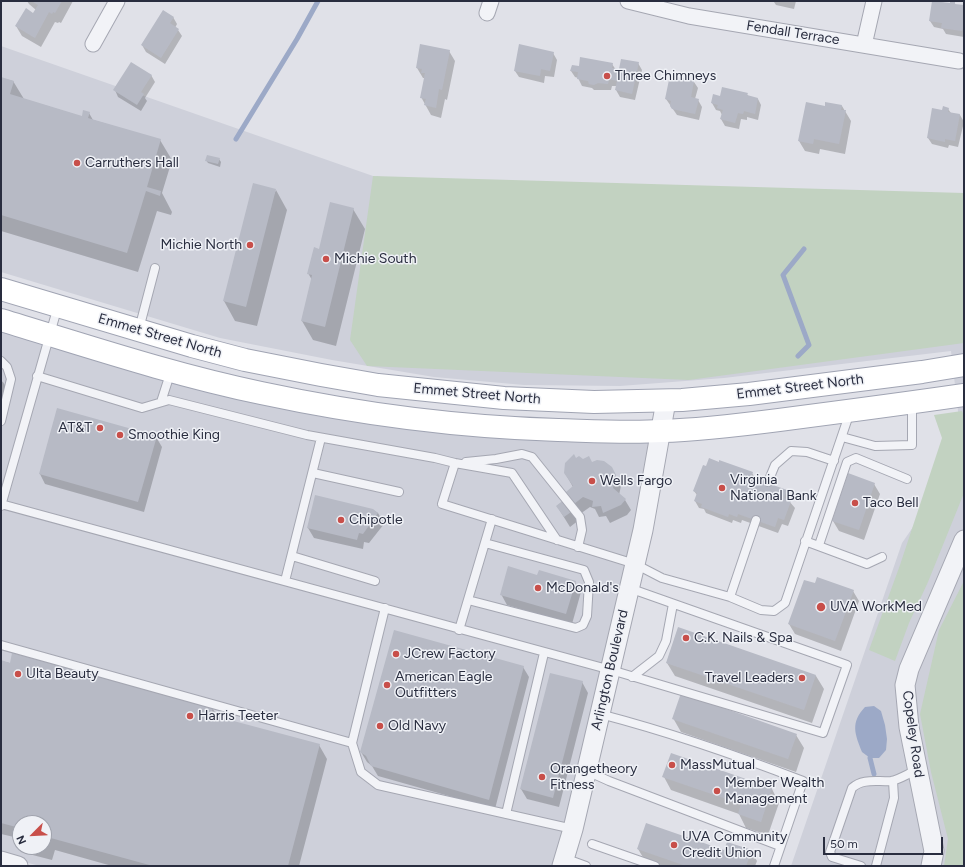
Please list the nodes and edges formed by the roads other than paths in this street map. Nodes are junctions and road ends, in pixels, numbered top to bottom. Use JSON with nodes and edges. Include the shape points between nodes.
{"nodes":[{"id":1,"x":118,"y":1,"type":"edge"},
{"id":2,"x":628,"y":1,"type":"edge"},
{"id":3,"x":874,"y":1,"type":"edge"},
{"id":4,"x":93,"y":44,"type":"dead end"},
{"id":5,"x":864,"y":45,"type":"junction"},
{"id":6,"x":959,"y":61,"type":"dead end"},
{"id":7,"x":155,"y":268,"type":"dead end"},
{"id":8,"x":1,"y":289,"type":"edge"},
{"id":9,"x":58,"y":306,"type":"junction"},
{"id":10,"x":1,"y":320,"type":"edge"},
{"id":11,"x":139,"y":330,"type":"junction"},
{"id":12,"x":49,"y":335,"type":"junction"},
{"id":13,"x":1,"y":361,"type":"edge"},
{"id":14,"x":964,"y":365,"type":"edge"},
{"id":15,"x":171,"y":370,"type":"junction"},
{"id":16,"x":37,"y":376,"type":"junction"},
{"id":17,"x":964,"y":395,"type":"edge"},
{"id":18,"x":666,"y":401,"type":"junction"},
{"id":19,"x":161,"y":402,"type":"junction"},
{"id":20,"x":912,"y":402,"type":"junction"},
{"id":21,"x":851,"y":411,"type":"junction"},
{"id":22,"x":1,"y":421,"type":"edge"},
{"id":23,"x":660,"y":432,"type":"junction"},
{"id":24,"x":842,"y":437,"type":"junction"},
{"id":25,"x":321,"y":438,"type":"junction"},
{"id":26,"x":834,"y":461,"type":"junction"},
{"id":27,"x":455,"y":463,"type":"junction"},
{"id":28,"x":313,"y":473,"type":"junction"},
{"id":29,"x":907,"y":478,"type":"dead end"},
{"id":30,"x":768,"y":482,"type":"dead end"},
{"id":31,"x":399,"y":492,"type":"dead end"},
{"id":32,"x":1,"y":505,"type":"edge"},
{"id":33,"x":492,"y":519,"type":"junction"},
{"id":34,"x":756,"y":520,"type":"dead end"},
{"id":35,"x":557,"y":540,"type":"junction"},
{"id":36,"x":964,"y":540,"type":"edge"},
{"id":37,"x":805,"y":541,"type":"junction"},
{"id":38,"x":485,"y":543,"type":"junction"},
{"id":39,"x":578,"y":546,"type":"junction"},
{"id":40,"x":819,"y":546,"type":"junction"},
{"id":41,"x":292,"y":556,"type":"junction"},
{"id":42,"x":882,"y":557,"type":"dead end"},
{"id":43,"x":635,"y":564,"type":"junction"},
{"id":44,"x":285,"y":581,"type":"junction"},
{"id":45,"x":375,"y":581,"type":"dead end"},
{"id":46,"x":629,"y":588,"type":"junction"},
{"id":47,"x":730,"y":597,"type":"junction"},
{"id":48,"x":468,"y":600,"type":"junction"},
{"id":49,"x":673,"y":604,"type":"junction"},
{"id":50,"x":385,"y":608,"type":"junction"},
{"id":51,"x":459,"y":630,"type":"junction"},
{"id":52,"x":1,"y":645,"type":"edge"},
{"id":53,"x":544,"y":653,"type":"junction"},
{"id":54,"x":611,"y":670,"type":"junction"},
{"id":55,"x":632,"y":676,"type":"junction"},
{"id":56,"x":600,"y":714,"type":"junction"},
{"id":57,"x":352,"y":743,"type":"junction"},
{"id":58,"x":917,"y":770,"type":"junction"},
{"id":59,"x":587,"y":771,"type":"junction"},
{"id":60,"x":892,"y":781,"type":"junction"},
{"id":61,"x":506,"y":814,"type":"junction"},
{"id":62,"x":573,"y":829,"type":"junction"},
{"id":63,"x":592,"y":844,"type":"dead end"},
{"id":64,"x":780,"y":846,"type":"junction"},
{"id":65,"x":1,"y":861,"type":"edge"},
{"id":66,"x":563,"y":862,"type":"edge"},
{"id":67,"x":18,"y":866,"type":"edge"},
{"id":68,"x":586,"y":866,"type":"edge"},
{"id":69,"x":655,"y":866,"type":"edge"},
{"id":70,"x":774,"y":866,"type":"edge"},
{"id":71,"x":860,"y":866,"type":"edge"},
{"id":72,"x":876,"y":866,"type":"edge"},
{"id":73,"x":931,"y":866,"type":"edge"}],
"edges":[{"from":1,"to":4,"type":"street"},
{"from":2,"to":5,"type":"street","name":"Fendall Terrace","via":[[688,16]]},
{"from":3,"to":5,"type":"street"},
{"from":5,"to":6,"type":"street","name":"Fendall Terrace"},
{"from":7,"to":11,"type":"lane"},
{"from":8,"to":9,"type":"main road","name":"Emmet Street North"},
{"from":9,"to":11,"type":"main road","name":"Emmet Street North"},
{"from":9,"to":12,"type":"lane"},
{"from":10,"to":12,"type":"main road","name":"Emmet Street North"},
{"from":11,"to":18,"type":"main road","name":"Emmet Street North","via":[[245,360],[378,385],[504,398],[594,402]]},
{"from":12,"to":15,"type":"main road","name":"Emmet Street North"},
{"from":12,"to":16,"type":"lane"},
{"from":13,"to":22,"type":"lane","via":[[7,366],[10,379]]},
{"from":14,"to":18,"type":"main road","name":"Emmet Street North","via":[[749,394]]},
{"from":15,"to":19,"type":"lane"},
{"from":15,"to":23,"type":"main road","name":"Emmet Street North","via":[[259,393],[416,420],[509,428]]},
{"from":16,"to":19,"type":"lane","via":[[142,408]]},
{"from":16,"to":32,"type":"lane"},
{"from":17,"to":20,"type":"main road","name":"Emmet Street North"},
{"from":18,"to":23,"type":"street","name":"Arlington Boulevard"},
{"from":19,"to":25,"type":"lane","via":[[169,400]]},
{"from":20,"to":21,"type":"main road","name":"Emmet Street North"},
{"from":20,"to":24,"type":"lane","via":[[913,448],[875,446]]},
{"from":21,"to":23,"type":"main road","name":"Emmet Street North","via":[[715,428]]},
{"from":21,"to":24,"type":"lane"},
{"from":23,"to":43,"type":"street","name":"Arlington Boulevard"},
{"from":24,"to":26,"type":"lane"},
{"from":25,"to":27,"type":"lane"},
{"from":25,"to":28,"type":"lane"},
{"from":26,"to":30,"type":"lane","via":[[807,452],[791,452],[775,465]]},
{"from":26,"to":37,"type":"lane"},
{"from":27,"to":33,"type":"lane","via":[[442,504]]},
{"from":27,"to":35,"type":"lane","via":[[512,473]]},
{"from":27,"to":39,"type":"lane","via":[[522,454],[532,457],[580,517],[582,530]]},
{"from":28,"to":31,"type":"lane"},
{"from":28,"to":41,"type":"lane"},
{"from":29,"to":40,"type":"lane","via":[[856,458],[847,462]]},
{"from":32,"to":44,"type":"lane"},
{"from":33,"to":35,"type":"lane"},
{"from":33,"to":38,"type":"lane"},
{"from":34,"to":47,"type":"lane"},
{"from":35,"to":39,"type":"lane"},
{"from":36,"to":58,"type":"street","name":"Copeley Road","via":[[906,680],[909,727]]},
{"from":37,"to":40,"type":"lane"},
{"from":37,"to":47,"type":"lane","via":[[785,603],[774,611],[761,610]]},
{"from":38,"to":48,"type":"lane"},
{"from":38,"to":48,"type":"lane","via":[[584,570],[589,582],[587,616],[583,625],[576,628]]},
{"from":39,"to":43,"type":"lane"},
{"from":40,"to":42,"type":"lane","via":[[867,564]]},
{"from":41,"to":44,"type":"lane"},
{"from":41,"to":45,"type":"lane"},
{"from":43,"to":46,"type":"street","name":"Arlington Boulevard"},
{"from":43,"to":47,"type":"lane","via":[[662,578]]},
{"from":44,"to":50,"type":"lane"},
{"from":46,"to":49,"type":"lane"},
{"from":46,"to":54,"type":"street","name":"Arlington Boulevard"},
{"from":48,"to":51,"type":"lane"},
{"from":49,"to":55,"type":"lane","via":[[666,641],[659,656]]},
{"from":49,"to":55,"type":"lane","via":[[847,665],[823,733]]},
{"from":50,"to":51,"type":"lane"},
{"from":50,"to":57,"type":"lane"},
{"from":51,"to":53,"type":"lane"},
{"from":52,"to":57,"type":"lane"},
{"from":53,"to":54,"type":"lane"},
{"from":53,"to":61,"type":"lane"},
{"from":54,"to":55,"type":"lane"},
{"from":54,"to":56,"type":"street","name":"Arlington Boulevard"},
{"from":56,"to":59,"type":"street","name":"Arlington Boulevard"},
{"from":56,"to":64,"type":"lane","via":[[738,756],[803,781]]},
{"from":57,"to":61,"type":"lane","via":[[361,772],[378,785]]},
{"from":58,"to":60,"type":"lane"},
{"from":58,"to":73,"type":"street","name":"Copeley Road","via":[[934,852]]},
{"from":59,"to":62,"type":"street","name":"Arlington Boulevard"},
{"from":59,"to":64,"type":"lane"},
{"from":60,"to":71,"type":"lane","via":[[863,781],[852,788],[830,852],[832,857]]},
{"from":60,"to":72,"type":"lane","via":[[894,798]]},
{"from":61,"to":62,"type":"lane"},
{"from":62,"to":66,"type":"street","name":"Arlington Boulevard"},
{"from":63,"to":69,"type":"lane"},
{"from":64,"to":70,"type":"lane"},
{"from":65,"to":67,"type":"street"},
{"from":66,"to":68,"type":"lane"}]}
